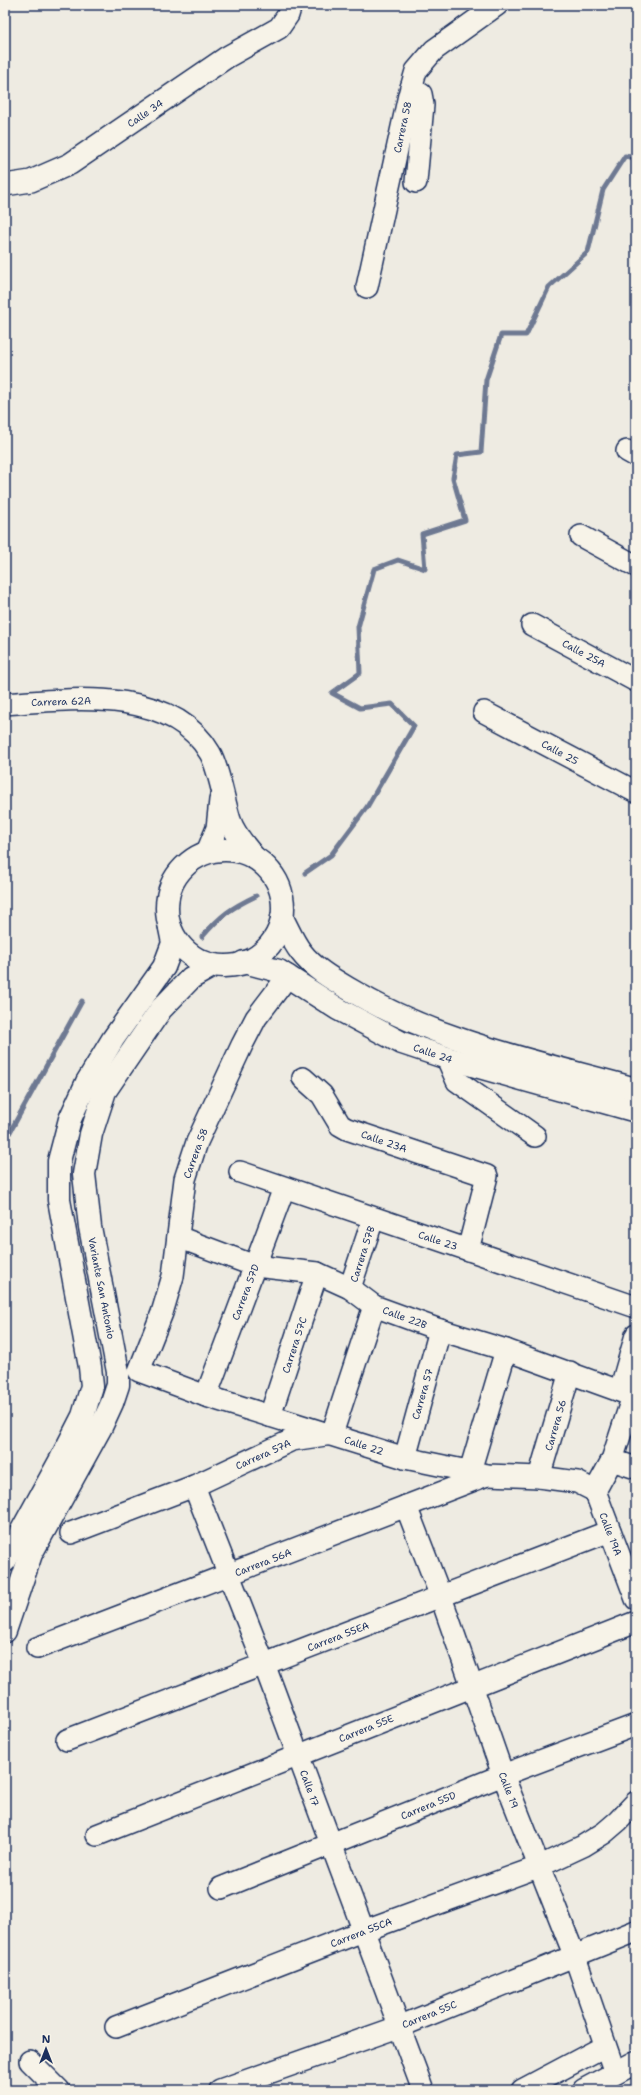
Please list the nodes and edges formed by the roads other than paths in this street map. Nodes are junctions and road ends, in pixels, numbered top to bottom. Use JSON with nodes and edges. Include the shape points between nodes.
{"nodes":[{"id":1,"x":291,"y":5,"type":"edge"},
{"id":2,"x":498,"y":5,"type":"edge"},
{"id":3,"x":411,"y":88,"type":"junction"},
{"id":4,"x":416,"y":182,"type":"dead end"},
{"id":5,"x":5,"y":185,"type":"edge"},
{"id":6,"x":367,"y":287,"type":"dead end"},
{"id":7,"x":581,"y":536,"type":"dead end"},
{"id":8,"x":636,"y":566,"type":"edge"},
{"id":9,"x":532,"y":625,"type":"dead end"},
{"id":10,"x":636,"y":681,"type":"edge"},
{"id":11,"x":5,"y":704,"type":"edge"},
{"id":12,"x":484,"y":712,"type":"dead end"},
{"id":13,"x":220,"y":784,"type":"junction"},
{"id":14,"x":636,"y":792,"type":"edge"},
{"id":15,"x":207,"y":852,"type":"junction"},
{"id":16,"x":255,"y":858,"type":"junction"},
{"id":17,"x":282,"y":918,"type":"junction"},
{"id":18,"x":170,"y":928,"type":"junction"},
{"id":19,"x":244,"y":962,"type":"junction"},
{"id":20,"x":214,"y":965,"type":"junction"},
{"id":21,"x":288,"y":976,"type":"junction"},
{"id":22,"x":447,"y":1058,"type":"junction"},
{"id":23,"x":303,"y":1078,"type":"dead end"},
{"id":24,"x":636,"y":1089,"type":"edge"},
{"id":25,"x":636,"y":1111,"type":"edge"},
{"id":26,"x":535,"y":1136,"type":"dead end"},
{"id":27,"x":240,"y":1172,"type":"dead end"},
{"id":28,"x":284,"y":1188,"type":"junction"},
{"id":29,"x":373,"y":1219,"type":"junction"},
{"id":30,"x":178,"y":1237,"type":"junction"},
{"id":31,"x":468,"y":1250,"type":"junction"},
{"id":32,"x":255,"y":1266,"type":"junction"},
{"id":33,"x":317,"y":1273,"type":"junction"},
{"id":34,"x":350,"y":1288,"type":"junction"},
{"id":35,"x":374,"y":1306,"type":"junction"},
{"id":36,"x":636,"y":1307,"type":"edge"},
{"id":37,"x":440,"y":1330,"type":"junction"},
{"id":38,"x":636,"y":1335,"type":"edge"},
{"id":39,"x":506,"y":1350,"type":"junction"},
{"id":40,"x":139,"y":1371,"type":"joint"},
{"id":41,"x":570,"y":1372,"type":"junction"},
{"id":42,"x":629,"y":1395,"type":"edge"},
{"id":43,"x":206,"y":1396,"type":"junction"},
{"id":44,"x":270,"y":1416,"type":"junction"},
{"id":45,"x":332,"y":1434,"type":"junction"},
{"id":46,"x":405,"y":1458,"type":"junction"},
{"id":47,"x":612,"y":1460,"type":"junction"},
{"id":48,"x":636,"y":1468,"type":"edge"},
{"id":49,"x":479,"y":1473,"type":"junction"},
{"id":50,"x":540,"y":1477,"type":"junction"},
{"id":51,"x":194,"y":1486,"type":"junction"},
{"id":52,"x":595,"y":1491,"type":"junction"},
{"id":53,"x":406,"y":1506,"type":"junction"},
{"id":54,"x":610,"y":1531,"type":"junction"},
{"id":55,"x":71,"y":1533,"type":"dead end"},
{"id":56,"x":5,"y":1561,"type":"edge"},
{"id":57,"x":229,"y":1575,"type":"junction"},
{"id":58,"x":441,"y":1597,"type":"junction"},
{"id":59,"x":636,"y":1599,"type":"edge"},
{"id":60,"x":636,"y":1622,"type":"edge"},
{"id":61,"x":5,"y":1631,"type":"edge"},
{"id":62,"x":37,"y":1648,"type":"dead end"},
{"id":63,"x":264,"y":1664,"type":"junction"},
{"id":64,"x":471,"y":1687,"type":"junction"},
{"id":65,"x":636,"y":1725,"type":"edge"},
{"id":66,"x":67,"y":1740,"type":"dead end"},
{"id":67,"x":298,"y":1756,"type":"junction"},
{"id":68,"x":503,"y":1775,"type":"junction"},
{"id":69,"x":636,"y":1802,"type":"edge"},
{"id":70,"x":97,"y":1835,"type":"dead end"},
{"id":71,"x":330,"y":1844,"type":"junction"},
{"id":72,"x":538,"y":1867,"type":"junction"},
{"id":73,"x":221,"y":1888,"type":"dead end"},
{"id":74,"x":363,"y":1931,"type":"junction"},
{"id":75,"x":636,"y":1932,"type":"edge"},
{"id":76,"x":574,"y":1957,"type":"junction"},
{"id":77,"x":401,"y":2026,"type":"junction"},
{"id":78,"x":116,"y":2028,"type":"dead end"},
{"id":79,"x":605,"y":2046,"type":"junction"},
{"id":80,"x":30,"y":2061,"type":"dead end"},
{"id":81,"x":636,"y":2062,"type":"edge"},
{"id":82,"x":615,"y":2073,"type":"junction"},
{"id":83,"x":59,"y":2090,"type":"edge"},
{"id":84,"x":220,"y":2090,"type":"edge"},
{"id":85,"x":423,"y":2090,"type":"edge"},
{"id":86,"x":522,"y":2090,"type":"edge"},
{"id":87,"x":584,"y":2090,"type":"edge"}],
"edges":[{"from":1,"to":5,"type":"street","name":"Calle 34","via":[[279,28],[227,57],[70,164],[31,181]]},
{"from":2,"to":3,"type":"street","name":"Carrera 58","via":[[434,50],[416,71]]},
{"from":3,"to":4,"type":"street","via":[[421,94],[422,105]]},
{"from":3,"to":6,"type":"street","name":"Carrera 58"},
{"from":7,"to":8,"type":"street"},
{"from":9,"to":10,"type":"street","name":"Calle 25A"},
{"from":11,"to":13,"type":"street","name":"Carrera 62A","via":[[80,699],[133,704],[168,715],[198,736],[211,754]]},
{"from":12,"to":14,"type":"street","name":"Calle 25"},
{"from":13,"to":15,"type":"street","name":"Carrera 62A","via":[[217,828]]},
{"from":13,"to":16,"type":"street","name":"Carrera 62A","via":[[230,822]]},
{"from":15,"to":16,"type":"main road","name":"Variante San Antonio","via":[[232,850]]},
{"from":15,"to":18,"type":"main road","name":"Variante San Antonio","via":[[186,864],[172,882],[166,905]]},
{"from":16,"to":17,"type":"main road","name":"Variante San Antonio","via":[[266,866],[278,884],[283,904]]},
{"from":17,"to":19,"type":"main road","name":"Variante San Antonio","via":[[278,932],[270,945]]},
{"from":17,"to":24,"type":"main road","name":"Calle 24","via":[[301,952],[310,962],[375,1006],[448,1036]]},
{"from":18,"to":20,"type":"main road","name":"Variante San Antonio","via":[[187,952]]},
{"from":18,"to":56,"type":"main road","name":"Variante San Antonio","via":[[173,943],[164,967],[113,1039],[87,1082],[70,1119],[59,1162],[59,1200],[92,1386],[83,1416]]},
{"from":19,"to":20,"type":"main road","name":"Variante San Antonio"},
{"from":19,"to":21,"type":"main road","name":"Calle 24"},
{"from":20,"to":61,"type":"main road","name":"Variante San Antonio","via":[[191,978],[161,1009],[105,1091],[92,1134],[84,1174],[89,1219],[118,1372],[118,1385],[102,1427],[31,1554]]},
{"from":21,"to":22,"type":"main road","name":"Calle 24","via":[[370,1027],[402,1043]]},
{"from":21,"to":30,"type":"street","name":"Carrera 58","via":[[256,1018],[197,1142],[184,1179]]},
{"from":22,"to":25,"type":"main road","name":"Calle 24"},
{"from":22,"to":26,"type":"street","via":[[457,1081]]},
{"from":23,"to":31,"type":"street","name":"Calle 23A","via":[[322,1095],[340,1125],[347,1129],[487,1176]]},
{"from":27,"to":28,"type":"street","name":"Calle 23"},
{"from":28,"to":29,"type":"street","name":"Calle 23"},
{"from":28,"to":32,"type":"street","name":"Carrera 57D"},
{"from":29,"to":31,"type":"street","name":"Calle 23"},
{"from":29,"to":34,"type":"street","name":"Carrera 57B"},
{"from":30,"to":32,"type":"street","name":"Calle 22B"},
{"from":30,"to":40,"type":"street","name":"Carrera 58","via":[[173,1276],[162,1313]]},
{"from":31,"to":36,"type":"street","name":"Calle 23"},
{"from":32,"to":33,"type":"street","name":"Calle 22B"},
{"from":32,"to":43,"type":"street","name":"Carrera 57D"},
{"from":33,"to":34,"type":"street","name":"Calle 22B"},
{"from":33,"to":44,"type":"street","name":"Carrera 57C"},
{"from":34,"to":35,"type":"street","name":"Calle 22B"},
{"from":35,"to":37,"type":"street","name":"Calle 22B"},
{"from":35,"to":45,"type":"street"},
{"from":37,"to":39,"type":"street","name":"Calle 22B"},
{"from":37,"to":46,"type":"street","name":"Carrera 57"},
{"from":38,"to":42,"type":"street"},
{"from":39,"to":41,"type":"street","name":"Calle 22B"},
{"from":39,"to":49,"type":"street"},
{"from":40,"to":43,"type":"street","name":"Calle 22"},
{"from":41,"to":42,"type":"street","name":"Calle 22B"},
{"from":41,"to":50,"type":"street","name":"Carrera 56"},
{"from":42,"to":47,"type":"street"},
{"from":43,"to":44,"type":"street","name":"Calle 22"},
{"from":44,"to":45,"type":"street","name":"Calle 22"},
{"from":45,"to":46,"type":"street","name":"Calle 22"},
{"from":45,"to":51,"type":"street","name":"Carrera 57A","via":[[292,1440]]},
{"from":46,"to":49,"type":"street","name":"Calle 22"},
{"from":47,"to":48,"type":"street"},
{"from":47,"to":52,"type":"street"},
{"from":49,"to":50,"type":"street","name":"Calle 22"},
{"from":49,"to":53,"type":"street","name":"Carrera 56A"},
{"from":50,"to":52,"type":"street","name":"Calle 22","via":[[577,1482]]},
{"from":51,"to":55,"type":"street","name":"Carrera 57A"},
{"from":51,"to":57,"type":"street","name":"Calle 17"},
{"from":52,"to":54,"type":"street","name":"Calle 19A"},
{"from":53,"to":57,"type":"street","name":"Carrera 56A"},
{"from":53,"to":58,"type":"street","name":"Calle 19"},
{"from":54,"to":58,"type":"street","name":"Carrera 55EA"},
{"from":54,"to":59,"type":"street","name":"Calle 19A"},
{"from":57,"to":62,"type":"street","name":"Carrera 56A"},
{"from":57,"to":63,"type":"street","name":"Calle 17"},
{"from":58,"to":63,"type":"street","name":"Carrera 55EA"},
{"from":58,"to":64,"type":"street","name":"Calle 19"},
{"from":60,"to":64,"type":"street","name":"Carrera 55E"},
{"from":63,"to":66,"type":"street","name":"Carrera 55EA"},
{"from":63,"to":67,"type":"street","name":"Calle 17"},
{"from":64,"to":67,"type":"street","name":"Carrera 55E"},
{"from":64,"to":68,"type":"street","name":"Calle 19"},
{"from":65,"to":68,"type":"street","name":"Carrera 55D"},
{"from":67,"to":70,"type":"street","name":"Carrera 55E"},
{"from":67,"to":71,"type":"street","name":"Calle 17"},
{"from":68,"to":71,"type":"street","name":"Carrera 55D"},
{"from":68,"to":72,"type":"street","name":"Calle 19"},
{"from":69,"to":72,"type":"street","name":"Carrera 55CA","via":[[604,1833]]},
{"from":71,"to":73,"type":"street","name":"Carrera 55D"},
{"from":71,"to":74,"type":"street","name":"Calle 17"},
{"from":72,"to":74,"type":"street","name":"Carrera 55CA"},
{"from":72,"to":76,"type":"street","name":"Calle 19"},
{"from":74,"to":77,"type":"street","name":"Calle 17"},
{"from":74,"to":78,"type":"street","name":"Carrera 55CA"},
{"from":75,"to":76,"type":"street","name":"Carrera 55C"},
{"from":76,"to":77,"type":"street","name":"Carrera 55C"},
{"from":76,"to":79,"type":"street","name":"Calle 19"},
{"from":77,"to":84,"type":"street","name":"Carrera 55C"},
{"from":77,"to":85,"type":"street","name":"Calle 17"},
{"from":79,"to":82,"type":"street","name":"Calle 19"},
{"from":79,"to":86,"type":"street"},
{"from":80,"to":83,"type":"street"},
{"from":81,"to":82,"type":"main road"},
{"from":82,"to":87,"type":"main road"}]}
